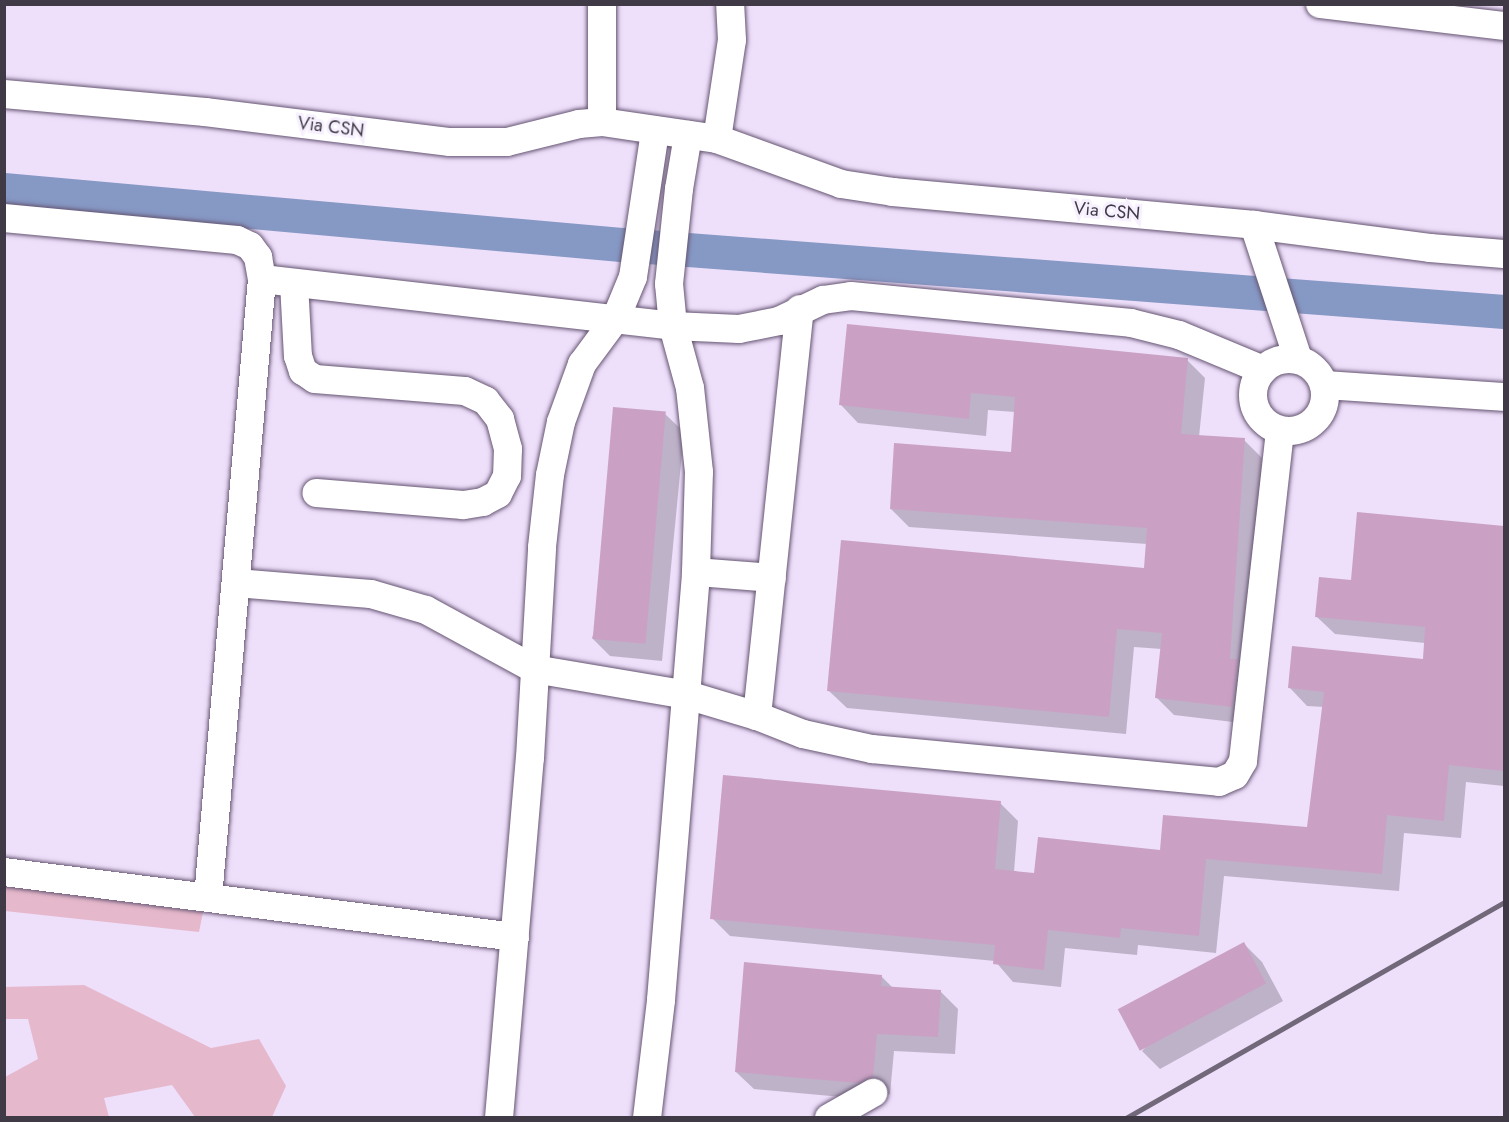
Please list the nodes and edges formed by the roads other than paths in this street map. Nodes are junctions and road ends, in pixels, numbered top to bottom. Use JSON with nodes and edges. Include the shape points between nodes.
{"nodes":[{"id":1,"x":602,"y":4,"type":"edge"},
{"id":2,"x":730,"y":4,"type":"edge"},
{"id":3,"x":1326,"y":5,"type":"edge"},
{"id":4,"x":1504,"y":26,"type":"edge"},
{"id":5,"x":4,"y":93,"type":"edge"},
{"id":6,"x":602,"y":122,"type":"junction"},
{"id":7,"x":655,"y":131,"type":"junction"},
{"id":8,"x":688,"y":135,"type":"junction"},
{"id":9,"x":717,"y":139,"type":"junction"},
{"id":10,"x":4,"y":218,"type":"edge"},
{"id":11,"x":1258,"y":237,"type":"junction"},
{"id":12,"x":1504,"y":254,"type":"edge"},
{"id":13,"x":262,"y":279,"type":"junction"},
{"id":14,"x":294,"y":283,"type":"junction"},
{"id":15,"x":800,"y":309,"type":"junction"},
{"id":16,"x":616,"y":318,"type":"junction"},
{"id":17,"x":673,"y":326,"type":"junction"},
{"id":18,"x":1298,"y":359,"type":"junction"},
{"id":19,"x":1263,"y":370,"type":"junction"},
{"id":20,"x":1324,"y":385,"type":"junction"},
{"id":21,"x":1504,"y":397,"type":"edge"},
{"id":22,"x":1280,"y":431,"type":"junction"},
{"id":23,"x":316,"y":493,"type":"dead end"},
{"id":24,"x":696,"y":572,"type":"junction"},
{"id":25,"x":772,"y":578,"type":"junction"},
{"id":26,"x":236,"y":584,"type":"junction"},
{"id":27,"x":534,"y":669,"type":"junction"},
{"id":28,"x":687,"y":695,"type":"junction"},
{"id":29,"x":757,"y":716,"type":"junction"},
{"id":30,"x":4,"y":872,"type":"edge"},
{"id":31,"x":208,"y":897,"type":"junction"},
{"id":32,"x":515,"y":937,"type":"junction"},
{"id":33,"x":873,"y":1093,"type":"dead end"},
{"id":34,"x":499,"y":1118,"type":"edge"},
{"id":35,"x":647,"y":1118,"type":"edge"},
{"id":36,"x":829,"y":1118,"type":"edge"}],
"edges":[{"from":1,"to":6,"type":"street"},
{"from":2,"to":9,"type":"street","via":[[732,40]]},
{"from":3,"to":4,"type":"street"},
{"from":5,"to":6,"type":"street","name":"Via CSN","via":[[205,112],[450,142],[507,142]]},
{"from":6,"to":7,"type":"street","name":"Via CSN"},
{"from":7,"to":8,"type":"street","name":"Via CSN"},
{"from":7,"to":16,"type":"street","via":[[633,276]]},
{"from":8,"to":9,"type":"street","name":"Via CSN"},
{"from":8,"to":17,"type":"street","via":[[669,284]]},
{"from":9,"to":11,"type":"street","name":"Via CSN","via":[[841,184]]},
{"from":10,"to":13,"type":"street","via":[[237,240],[250,246],[258,257]]},
{"from":11,"to":12,"type":"street","name":"Via CSN"},
{"from":11,"to":18,"type":"street"},
{"from":13,"to":14,"type":"street"},
{"from":13,"to":26,"type":"street"},
{"from":14,"to":16,"type":"street"},
{"from":14,"to":23,"type":"street","via":[[298,356],[303,371],[315,379],[465,391],[486,401],[500,419],[508,449],[507,476],[498,494],[483,502],[463,505]]},
{"from":15,"to":17,"type":"street","via":[[779,321],[739,329]]},
{"from":15,"to":19,"type":"street","via":[[823,300],[851,296],[1131,323],[1179,335]]},
{"from":15,"to":25,"type":"street"},
{"from":16,"to":17,"type":"street"},
{"from":16,"to":27,"type":"street","via":[[582,364],[561,422],[542,547]]},
{"from":17,"to":24,"type":"street","via":[[690,387],[699,472]]},
{"from":18,"to":19,"type":"street","via":[[1285,358]]},
{"from":18,"to":20,"type":"street","via":[[1310,365]]},
{"from":19,"to":22,"type":"street","via":[[1256,380],[1254,405],[1260,417]]},
{"from":20,"to":21,"type":"street"},
{"from":20,"to":22,"type":"street","via":[[1323,410],[1315,420],[1293,432]]},
{"from":22,"to":29,"type":"street","via":[[1243,761],[1235,776],[1218,782],[872,749],[803,735]]},
{"from":24,"to":25,"type":"street"},
{"from":24,"to":28,"type":"street"},
{"from":25,"to":29,"type":"street"},
{"from":26,"to":27,"type":"street","via":[[382,597],[426,610]]},
{"from":26,"to":31,"type":"street"},
{"from":27,"to":28,"type":"street"},
{"from":27,"to":32,"type":"street"},
{"from":28,"to":29,"type":"street"},
{"from":28,"to":35,"type":"street"},
{"from":30,"to":31,"type":"street"},
{"from":31,"to":32,"type":"street"},
{"from":32,"to":34,"type":"street"},
{"from":33,"to":36,"type":"street"}]}
